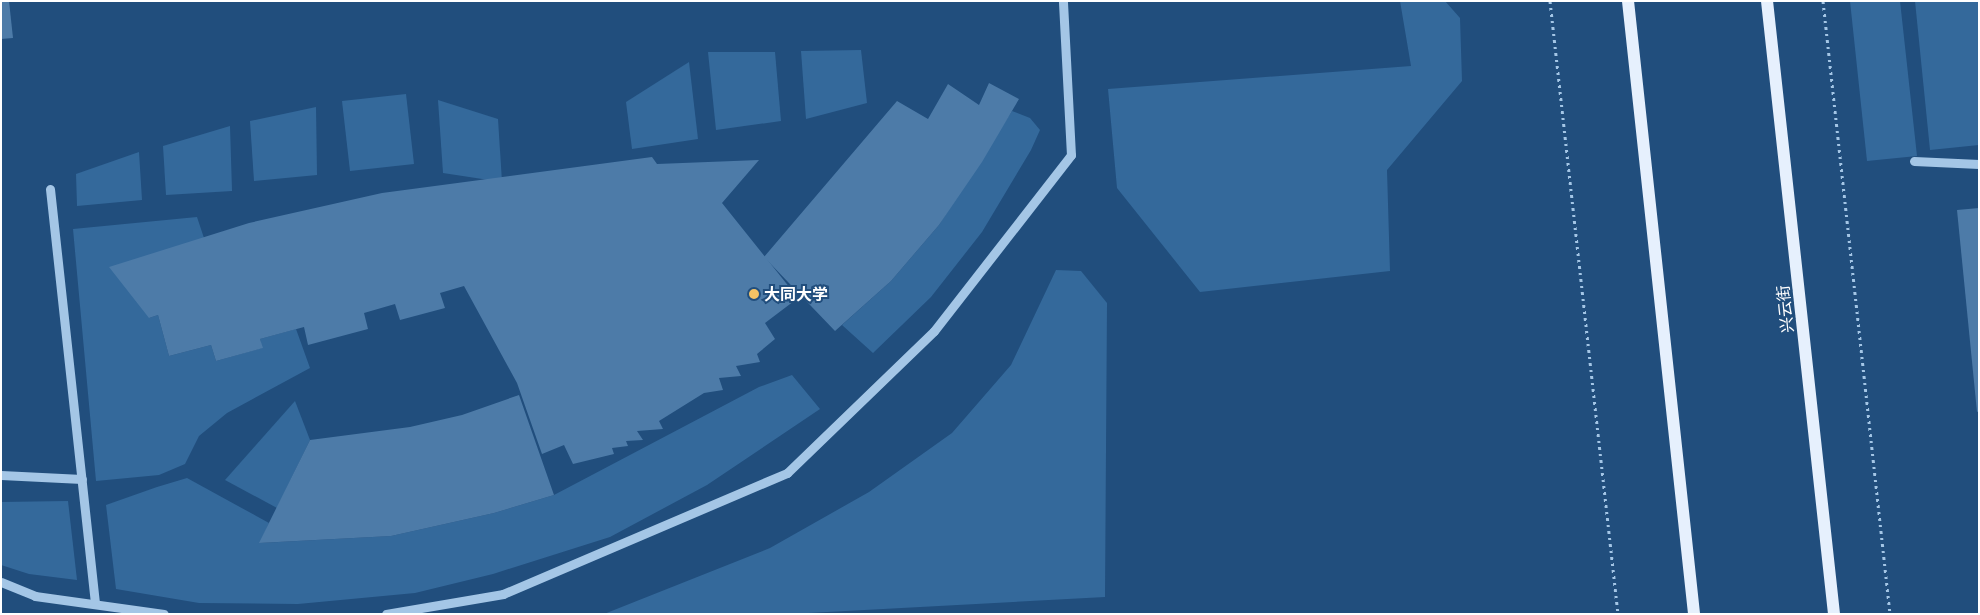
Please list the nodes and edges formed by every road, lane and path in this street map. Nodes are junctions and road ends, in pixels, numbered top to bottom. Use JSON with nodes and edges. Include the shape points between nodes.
{"nodes":[{"id":1,"x":1063,"y":1,"type":"edge"},
{"id":2,"x":1550,"y":1,"type":"edge"},
{"id":3,"x":1628,"y":1,"type":"edge"},
{"id":4,"x":1767,"y":1,"type":"edge"},
{"id":5,"x":1823,"y":1,"type":"edge"},
{"id":6,"x":1914,"y":161,"type":"dead end"},
{"id":7,"x":1979,"y":164,"type":"edge"},
{"id":8,"x":50,"y":188,"type":"dead end"},
{"id":9,"x":1,"y":475,"type":"edge"},
{"id":10,"x":82,"y":479,"type":"junction"},
{"id":11,"x":1,"y":582,"type":"edge"},
{"id":12,"x":95,"y":604,"type":"junction"},
{"id":13,"x":164,"y":614,"type":"edge"},
{"id":14,"x":386,"y":614,"type":"edge"},
{"id":15,"x":1618,"y":614,"type":"edge"},
{"id":16,"x":1694,"y":614,"type":"edge"},
{"id":17,"x":1834,"y":614,"type":"edge"},
{"id":18,"x":1890,"y":614,"type":"edge"}],
"edges":[{"from":1,"to":14,"type":"lane","via":[[1071,155],[934,331],[787,473],[503,594]]},
{"from":2,"to":15,"type":"path"},
{"from":3,"to":16,"type":"main road"},
{"from":4,"to":17,"type":"main road","name":"兴云街"},
{"from":5,"to":18,"type":"path"},
{"from":6,"to":7,"type":"lane"},
{"from":8,"to":10,"type":"lane"},
{"from":9,"to":10,"type":"lane"},
{"from":10,"to":12,"type":"lane"},
{"from":11,"to":12,"type":"lane","via":[[35,596]]},
{"from":12,"to":13,"type":"lane"}]}
